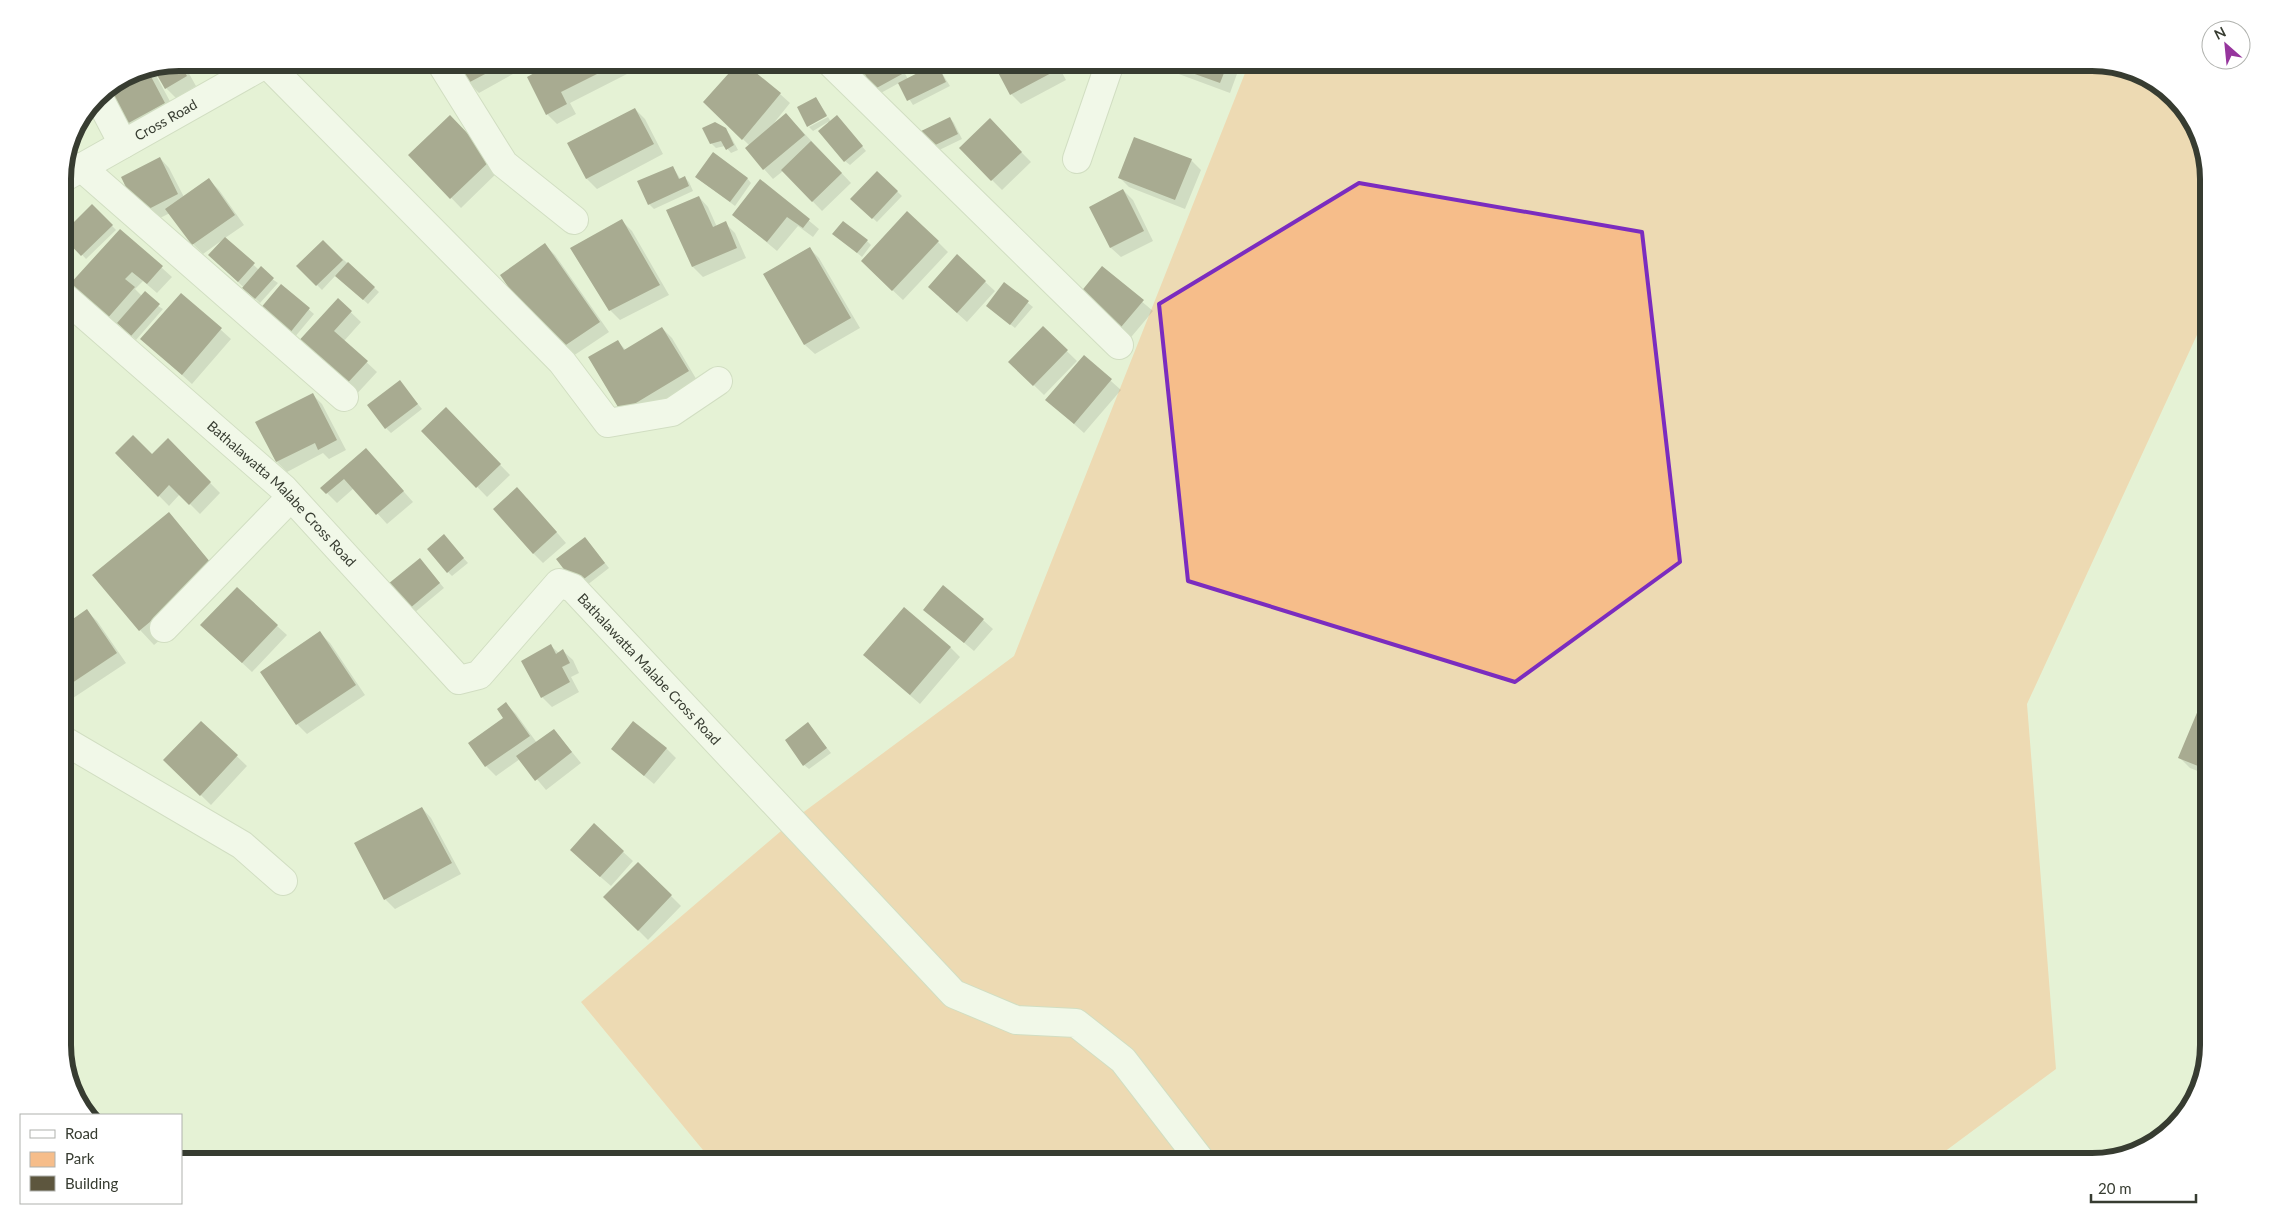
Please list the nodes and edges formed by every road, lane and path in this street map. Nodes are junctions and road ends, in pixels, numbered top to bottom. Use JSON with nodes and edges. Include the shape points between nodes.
{"nodes":[{"id":1,"x":252,"y":71,"type":"edge"},
{"id":2,"x":274,"y":71,"type":"edge"},
{"id":3,"x":447,"y":71,"type":"edge"},
{"id":4,"x":840,"y":71,"type":"edge"},
{"id":5,"x":1107,"y":71,"type":"edge"},
{"id":6,"x":102,"y":104,"type":"edge"},
{"id":7,"x":123,"y":144,"type":"junction"},
{"id":8,"x":1077,"y":160,"type":"dead end"},
{"id":9,"x":72,"y":173,"type":"edge"},
{"id":10,"x":574,"y":220,"type":"dead end"},
{"id":11,"x":71,"y":303,"type":"edge"},
{"id":12,"x":1118,"y":345,"type":"dead end"},
{"id":13,"x":718,"y":381,"type":"dead end"},
{"id":14,"x":344,"y":397,"type":"dead end"},
{"id":15,"x":290,"y":497,"type":"junction"},
{"id":16,"x":164,"y":628,"type":"dead end"},
{"id":17,"x":71,"y":745,"type":"edge"},
{"id":18,"x":283,"y":881,"type":"dead end"},
{"id":19,"x":1194,"y":1153,"type":"edge"}],
"edges":[{"from":1,"to":7,"type":"street","name":"Cross Road"},
{"from":2,"to":13,"type":"street","via":[[562,362],[608,423],[672,412]]},
{"from":3,"to":10,"type":"street","via":[[504,164]]},
{"from":4,"to":12,"type":"street"},
{"from":5,"to":8,"type":"street"},
{"from":6,"to":7,"type":"street"},
{"from":7,"to":9,"type":"street","name":"Cross Road"},
{"from":9,"to":14,"type":"street"},
{"from":11,"to":15,"type":"street","name":"Bathalawatta Malabe Cross Road"},
{"from":15,"to":16,"type":"street"},
{"from":15,"to":19,"type":"street","name":"Bathalawatta Malabe Cross Road","via":[[458,680],[478,675],[559,584],[573,588],[954,994],[1016,1020],[1076,1023],[1123,1060]]},
{"from":17,"to":18,"type":"street","via":[[242,845]]}]}
